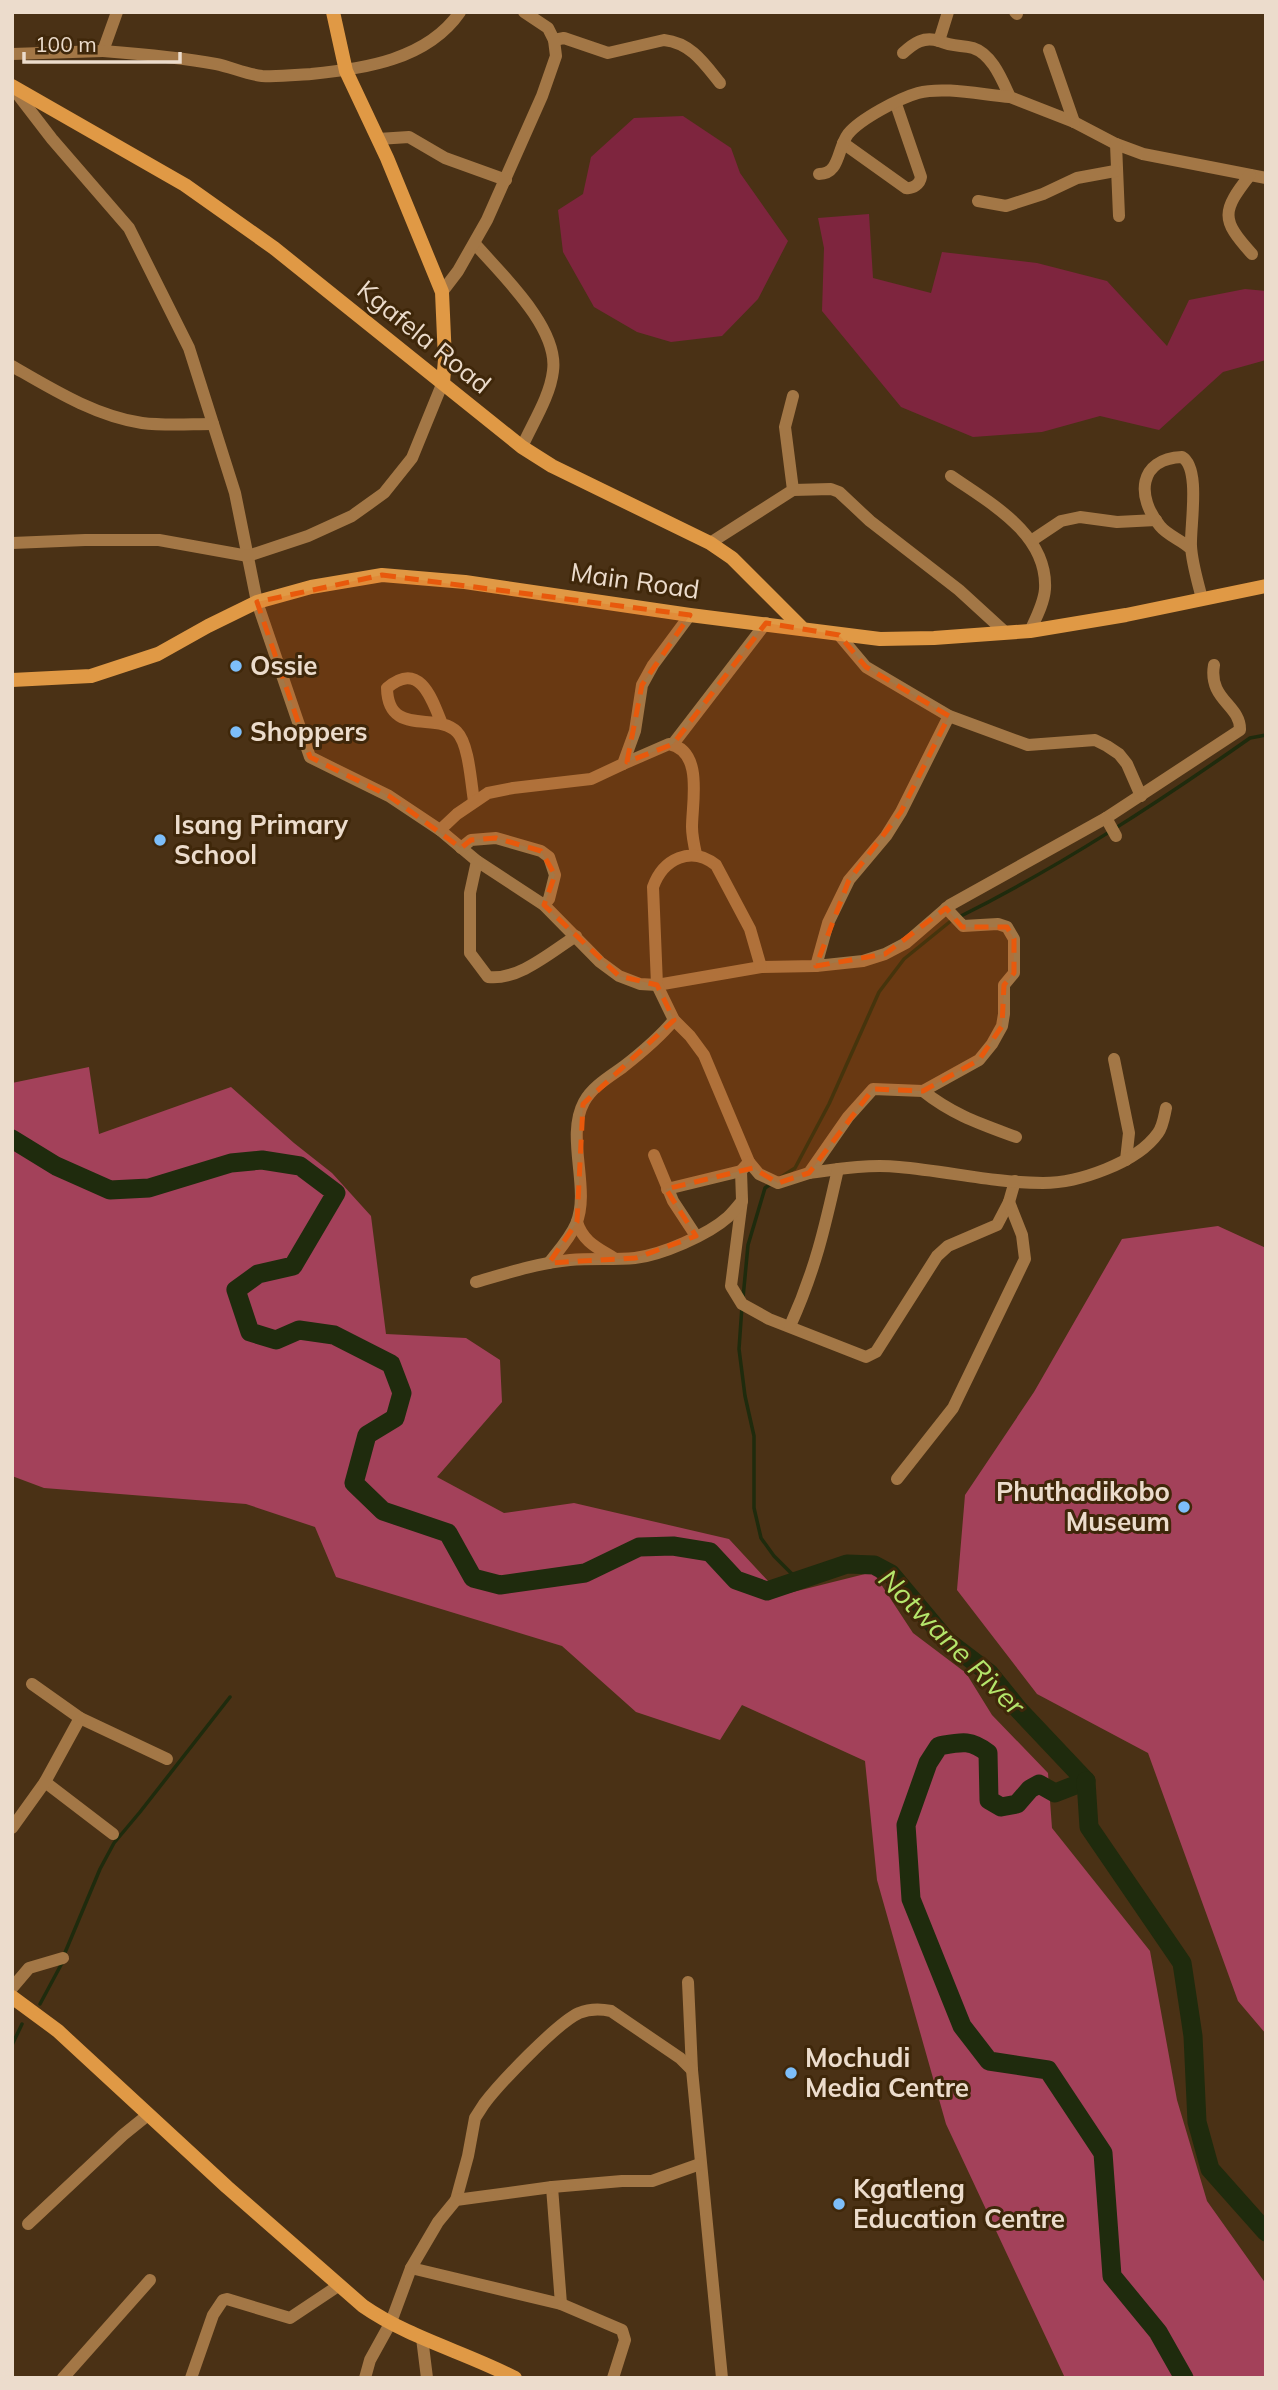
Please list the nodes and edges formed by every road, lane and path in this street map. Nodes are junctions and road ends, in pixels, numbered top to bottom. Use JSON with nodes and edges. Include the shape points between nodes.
{"nodes":[{"id":1,"x":117,"y":12,"type":"edge"},
{"id":2,"x":333,"y":12,"type":"edge"},
{"id":3,"x":460,"y":12,"type":"edge"},
{"id":4,"x":524,"y":12,"type":"edge"},
{"id":5,"x":948,"y":12,"type":"edge"},
{"id":6,"x":554,"y":40,"type":"junction"},
{"id":7,"x":939,"y":41,"type":"junction"},
{"id":8,"x":1049,"y":50,"type":"dead end"},
{"id":9,"x":103,"y":51,"type":"junction"},
{"id":10,"x":903,"y":53,"type":"dead end"},
{"id":11,"x":12,"y":54,"type":"edge"},
{"id":12,"x":346,"y":71,"type":"junction"},
{"id":13,"x":720,"y":83,"type":"dead end"},
{"id":14,"x":12,"y":86,"type":"edge"},
{"id":15,"x":1010,"y":97,"type":"junction"},
{"id":16,"x":895,"y":104,"type":"junction"},
{"id":17,"x":1074,"y":122,"type":"junction"},
{"id":18,"x":378,"y":139,"type":"junction"},
{"id":19,"x":843,"y":143,"type":"junction"},
{"id":20,"x":1116,"y":144,"type":"junction"},
{"id":21,"x":1115,"y":171,"type":"junction"},
{"id":22,"x":819,"y":174,"type":"dead end"},
{"id":23,"x":1250,"y":175,"type":"junction"},
{"id":24,"x":1266,"y":177,"type":"edge"},
{"id":25,"x":506,"y":180,"type":"junction"},
{"id":26,"x":978,"y":201,"type":"dead end"},
{"id":27,"x":1119,"y":216,"type":"dead end"},
{"id":28,"x":474,"y":244,"type":"junction"},
{"id":29,"x":1252,"y":254,"type":"dead end"},
{"id":30,"x":442,"y":292,"type":"junction"},
{"id":31,"x":12,"y":366,"type":"edge"},
{"id":32,"x":443,"y":382,"type":"junction"},
{"id":33,"x":793,"y":396,"type":"dead end"},
{"id":34,"x":213,"y":424,"type":"junction"},
{"id":35,"x":522,"y":447,"type":"junction"},
{"id":36,"x":951,"y":476,"type":"dead end"},
{"id":37,"x":793,"y":490,"type":"junction"},
{"id":38,"x":1156,"y":520,"type":"junction"},
{"id":39,"x":1031,"y":541,"type":"junction"},
{"id":40,"x":12,"y":543,"type":"edge"},
{"id":41,"x":710,"y":543,"type":"junction"},
{"id":42,"x":1191,"y":550,"type":"junction"},
{"id":43,"x":247,"y":556,"type":"junction"},
{"id":44,"x":1266,"y":586,"type":"edge"},
{"id":45,"x":1202,"y":599,"type":"junction"},
{"id":46,"x":257,"y":602,"type":"junction"},
{"id":47,"x":690,"y":615,"type":"junction"},
{"id":48,"x":766,"y":623,"type":"junction"},
{"id":49,"x":801,"y":628,"type":"junction"},
{"id":50,"x":1030,"y":631,"type":"junction"},
{"id":51,"x":1006,"y":633,"type":"junction"},
{"id":52,"x":839,"y":635,"type":"junction"},
{"id":53,"x":1214,"y":665,"type":"dead end"},
{"id":54,"x":12,"y":680,"type":"edge"},
{"id":55,"x":949,"y":716,"type":"junction"},
{"id":56,"x":442,"y":724,"type":"junction"},
{"id":57,"x":673,"y":744,"type":"junction"},
{"id":58,"x":624,"y":764,"type":"junction"},
{"id":59,"x":1141,"y":796,"type":"junction"},
{"id":60,"x":474,"y":801,"type":"junction"},
{"id":61,"x":1108,"y":821,"type":"junction"},
{"id":62,"x":440,"y":830,"type":"junction"},
{"id":63,"x":1116,"y":836,"type":"dead end"},
{"id":64,"x":461,"y":848,"type":"junction"},
{"id":65,"x":696,"y":854,"type":"junction"},
{"id":66,"x":477,"y":860,"type":"junction"},
{"id":67,"x":544,"y":905,"type":"junction"},
{"id":68,"x":953,"y":916,"type":"junction"},
{"id":69,"x":576,"y":936,"type":"junction"},
{"id":70,"x":816,"y":966,"type":"junction"},
{"id":71,"x":761,"y":967,"type":"junction"},
{"id":72,"x":657,"y":985,"type":"junction"},
{"id":73,"x":674,"y":1020,"type":"junction"},
{"id":74,"x":1114,"y":1059,"type":"dead end"},
{"id":75,"x":923,"y":1091,"type":"junction"},
{"id":76,"x":1166,"y":1108,"type":"dead end"},
{"id":77,"x":1016,"y":1137,"type":"dead end"},
{"id":78,"x":654,"y":1155,"type":"dead end"},
{"id":79,"x":1126,"y":1160,"type":"junction"},
{"id":80,"x":745,"y":1166,"type":"junction"},
{"id":81,"x":838,"y":1169,"type":"junction"},
{"id":82,"x":809,"y":1173,"type":"junction"},
{"id":83,"x":1015,"y":1181,"type":"junction"},
{"id":84,"x":667,"y":1189,"type":"junction"},
{"id":85,"x":742,"y":1200,"type":"junction"},
{"id":86,"x":1009,"y":1202,"type":"junction"},
{"id":87,"x":577,"y":1222,"type":"junction"},
{"id":88,"x":696,"y":1236,"type":"junction"},
{"id":89,"x":614,"y":1258,"type":"junction"},
{"id":90,"x":549,"y":1264,"type":"junction"},
{"id":91,"x":476,"y":1282,"type":"dead end"},
{"id":92,"x":790,"y":1326,"type":"junction"},
{"id":93,"x":897,"y":1479,"type":"dead end"},
{"id":94,"x":32,"y":1684,"type":"dead end"},
{"id":95,"x":80,"y":1717,"type":"junction"},
{"id":96,"x":167,"y":1759,"type":"dead end"},
{"id":97,"x":46,"y":1782,"type":"junction"},
{"id":98,"x":12,"y":1828,"type":"edge"},
{"id":99,"x":113,"y":1834,"type":"dead end"},
{"id":100,"x":63,"y":1958,"type":"dead end"},
{"id":101,"x":688,"y":1982,"type":"dead end"},
{"id":102,"x":12,"y":1988,"type":"edge"},
{"id":103,"x":12,"y":1997,"type":"edge"},
{"id":104,"x":692,"y":2070,"type":"junction"},
{"id":105,"x":149,"y":2114,"type":"junction"},
{"id":106,"x":700,"y":2164,"type":"junction"},
{"id":107,"x":552,"y":2187,"type":"junction"},
{"id":108,"x":456,"y":2200,"type":"junction"},
{"id":109,"x":28,"y":2224,"type":"dead end"},
{"id":110,"x":411,"y":2268,"type":"junction"},
{"id":111,"x":149,"y":2280,"type":"dead end"},
{"id":112,"x":338,"y":2286,"type":"junction"},
{"id":113,"x":561,"y":2304,"type":"junction"},
{"id":114,"x":391,"y":2322,"type":"junction"},
{"id":115,"x":422,"y":2338,"type":"junction"},
{"id":116,"x":370,"y":2360,"type":"junction"},
{"id":117,"x":63,"y":2378,"type":"edge"},
{"id":118,"x":191,"y":2378,"type":"edge"},
{"id":119,"x":358,"y":2378,"type":"edge"},
{"id":120,"x":365,"y":2378,"type":"edge"},
{"id":121,"x":427,"y":2378,"type":"edge"},
{"id":122,"x":515,"y":2378,"type":"edge"},
{"id":123,"x":613,"y":2378,"type":"edge"},
{"id":124,"x":722,"y":2378,"type":"edge"}],
"edges":[{"from":1,"to":9,"type":"street"},
{"from":2,"to":12,"type":"street"},
{"from":3,"to":12,"type":"street","via":[[430,41],[396,59]]},
{"from":4,"to":6,"type":"street","via":[[548,28]]},
{"from":5,"to":7,"type":"street"},
{"from":6,"to":13,"type":"street","via":[[564,38],[608,54],[673,41],[689,48]]},
{"from":6,"to":25,"type":"street","via":[[556,56]]},
{"from":7,"to":10,"type":"street","via":[[924,39]]},
{"from":7,"to":15,"type":"street","via":[[984,55]]},
{"from":8,"to":17,"type":"street"},
{"from":9,"to":11,"type":"street"},
{"from":9,"to":12,"type":"street","via":[[182,58],[261,76]]},
{"from":12,"to":18,"type":"street"},
{"from":14,"to":32,"type":"street","name":"Kgafela Road","via":[[196,193],[274,248]]},
{"from":14,"to":34,"type":"street","via":[[130,228],[189,348]]},
{"from":15,"to":16,"type":"street","via":[[932,90]]},
{"from":15,"to":17,"type":"street"},
{"from":16,"to":19,"type":"street","via":[[858,125]]},
{"from":16,"to":19,"type":"street","via":[[921,177],[918,184],[905,188]]},
{"from":17,"to":20,"type":"street"},
{"from":18,"to":25,"type":"street","via":[[409,137],[445,158]]},
{"from":18,"to":30,"type":"street"},
{"from":19,"to":22,"type":"street","via":[[833,170]]},
{"from":20,"to":21,"type":"street"},
{"from":20,"to":23,"type":"street","via":[[1143,154]]},
{"from":21,"to":26,"type":"street","via":[[1077,178],[1006,206]]},
{"from":21,"to":27,"type":"street"},
{"from":23,"to":24,"type":"street"},
{"from":23,"to":29,"type":"street","via":[[1234,196],[1228,217],[1235,235]]},
{"from":25,"to":28,"type":"street"},
{"from":28,"to":30,"type":"street"},
{"from":28,"to":35,"type":"street","via":[[531,310],[553,352],[553,372]]},
{"from":30,"to":32,"type":"street"},
{"from":31,"to":34,"type":"street","via":[[62,395],[126,419]]},
{"from":32,"to":35,"type":"street","name":"Kgafela Road"},
{"from":32,"to":43,"type":"street","via":[[412,458],[384,493],[352,516]]},
{"from":33,"to":37,"type":"street","via":[[785,427]]},
{"from":34,"to":43,"type":"street","via":[[235,493]]},
{"from":35,"to":41,"type":"street","name":"Kgafela Road"},
{"from":36,"to":39,"type":"street","via":[[1005,514]]},
{"from":37,"to":41,"type":"street"},
{"from":37,"to":51,"type":"street","via":[[839,492]]},
{"from":38,"to":39,"type":"street","via":[[1117,522],[1080,517],[1061,521]]},
{"from":38,"to":42,"type":"street"},
{"from":38,"to":42,"type":"street","via":[[1144,481],[1165,461],[1182,457],[1189,465],[1193,492]]},
{"from":39,"to":50,"type":"street","via":[[1044,573],[1045,591]]},
{"from":40,"to":43,"type":"street","via":[[159,540]]},
{"from":41,"to":49,"type":"street","name":"Kgafela Road","via":[[732,558]]},
{"from":42,"to":45,"type":"street"},
{"from":43,"to":46,"type":"street"},
{"from":44,"to":45,"type":"street","name":"Main Road"},
{"from":45,"to":50,"type":"street","name":"Main Road"},
{"from":46,"to":47,"type":"street","name":"Main Road","via":[[382,575],[465,582]]},
{"from":46,"to":54,"type":"street","name":"Main Road","via":[[158,654],[91,676]]},
{"from":46,"to":62,"type":"street","via":[[310,757],[389,796]]},
{"from":47,"to":48,"type":"street","name":"Main Road"},
{"from":47,"to":58,"type":"street","via":[[642,685]]},
{"from":48,"to":49,"type":"street","name":"Main Road"},
{"from":48,"to":57,"type":"street"},
{"from":49,"to":52,"type":"street","name":"Main Road"},
{"from":50,"to":51,"type":"street","name":"Main Road"},
{"from":51,"to":52,"type":"street","name":"Main Road","via":[[880,639]]},
{"from":52,"to":55,"type":"street","via":[[866,667]]},
{"from":53,"to":59,"type":"street","via":[[1214,686],[1238,719],[1240,730]]},
{"from":55,"to":59,"type":"street","via":[[1028,745],[1095,740],[1128,764]]},
{"from":55,"to":70,"type":"street","via":[[896,820],[849,880],[828,923]]},
{"from":56,"to":56,"type":"street","via":[[403,719],[390,704],[387,688],[398,679],[421,683]]},
{"from":56,"to":60,"type":"street","via":[[457,732],[464,744]]},
{"from":57,"to":58,"type":"street"},
{"from":57,"to":65,"type":"street","via":[[688,758],[692,770]]},
{"from":58,"to":60,"type":"street","via":[[591,779],[513,788]]},
{"from":59,"to":61,"type":"street"},
{"from":60,"to":62,"type":"street"},
{"from":61,"to":63,"type":"street"},
{"from":61,"to":68,"type":"street"},
{"from":62,"to":64,"type":"street"},
{"from":64,"to":66,"type":"street"},
{"from":64,"to":67,"type":"street","via":[[471,840],[496,838],[541,851],[555,874]]},
{"from":65,"to":71,"type":"street","via":[[716,865],[733,894]]},
{"from":65,"to":72,"type":"street","via":[[665,866],[653,887]]},
{"from":66,"to":67,"type":"street"},
{"from":66,"to":69,"type":"street","via":[[470,892],[470,953],[488,977],[510,975]]},
{"from":67,"to":69,"type":"street"},
{"from":68,"to":70,"type":"street","via":[[885,954]]},
{"from":68,"to":75,"type":"street","via":[[967,927],[998,924],[1007,928],[1014,939],[1014,973],[1004,985],[1002,1026],[992,1044],[979,1060]]},
{"from":69,"to":72,"type":"street","via":[[619,976]]},
{"from":70,"to":71,"type":"street"},
{"from":71,"to":72,"type":"street"},
{"from":72,"to":73,"type":"street"},
{"from":73,"to":80,"type":"street","via":[[704,1055]]},
{"from":73,"to":87,"type":"street","via":[[583,1104],[577,1144]]},
{"from":74,"to":79,"type":"street","via":[[1129,1133]]},
{"from":75,"to":77,"type":"street","via":[[961,1117]]},
{"from":75,"to":82,"type":"street","via":[[873,1089]]},
{"from":76,"to":79,"type":"street","via":[[1157,1134]]},
{"from":78,"to":84,"type":"street"},
{"from":79,"to":83,"type":"street","via":[[1072,1180]]},
{"from":80,"to":82,"type":"street","via":[[778,1183]]},
{"from":80,"to":84,"type":"street"},
{"from":80,"to":85,"type":"street"},
{"from":81,"to":82,"type":"street"},
{"from":81,"to":83,"type":"street","via":[[896,1166]]},
{"from":81,"to":92,"type":"street","via":[[822,1245]]},
{"from":83,"to":86,"type":"street"},
{"from":84,"to":88,"type":"street"},
{"from":85,"to":88,"type":"street","via":[[728,1217]]},
{"from":85,"to":92,"type":"street","via":[[731,1286],[742,1304]]},
{"from":86,"to":92,"type":"street","via":[[997,1225],[948,1246],[937,1256],[873,1354],[862,1356]]},
{"from":86,"to":93,"type":"street","via":[[1022,1235],[1025,1259],[953,1409]]},
{"from":87,"to":89,"type":"street","via":[[580,1234],[590,1244]]},
{"from":87,"to":90,"type":"street"},
{"from":88,"to":89,"type":"street","via":[[636,1258]]},
{"from":89,"to":90,"type":"street"},
{"from":90,"to":91,"type":"street"},
{"from":94,"to":95,"type":"street"},
{"from":95,"to":96,"type":"street"},
{"from":95,"to":97,"type":"street"},
{"from":97,"to":98,"type":"street"},
{"from":97,"to":99,"type":"street"},
{"from":100,"to":102,"type":"street","via":[[29,1968]]},
{"from":101,"to":104,"type":"street"},
{"from":103,"to":105,"type":"street","via":[[58,2031]]},
{"from":104,"to":106,"type":"street"},
{"from":104,"to":108,"type":"street","via":[[611,2011],[581,2012],[554,2032],[484,2104],[475,2118]]},
{"from":105,"to":109,"type":"street"},
{"from":105,"to":112,"type":"street"},
{"from":106,"to":107,"type":"street","via":[[652,2181]]},
{"from":106,"to":124,"type":"street"},
{"from":107,"to":108,"type":"street"},
{"from":107,"to":113,"type":"street"},
{"from":108,"to":110,"type":"street"},
{"from":110,"to":113,"type":"street"},
{"from":110,"to":114,"type":"street"},
{"from":111,"to":117,"type":"street"},
{"from":112,"to":114,"type":"street"},
{"from":112,"to":118,"type":"street","via":[[290,2318],[223,2300],[213,2315]]},
{"from":113,"to":123,"type":"street","via":[[625,2333]]},
{"from":114,"to":115,"type":"street"},
{"from":114,"to":116,"type":"street"},
{"from":115,"to":121,"type":"street"},
{"from":115,"to":122,"type":"street"},
{"from":116,"to":119,"type":"street"},
{"from":116,"to":120,"type":"street"}]}
